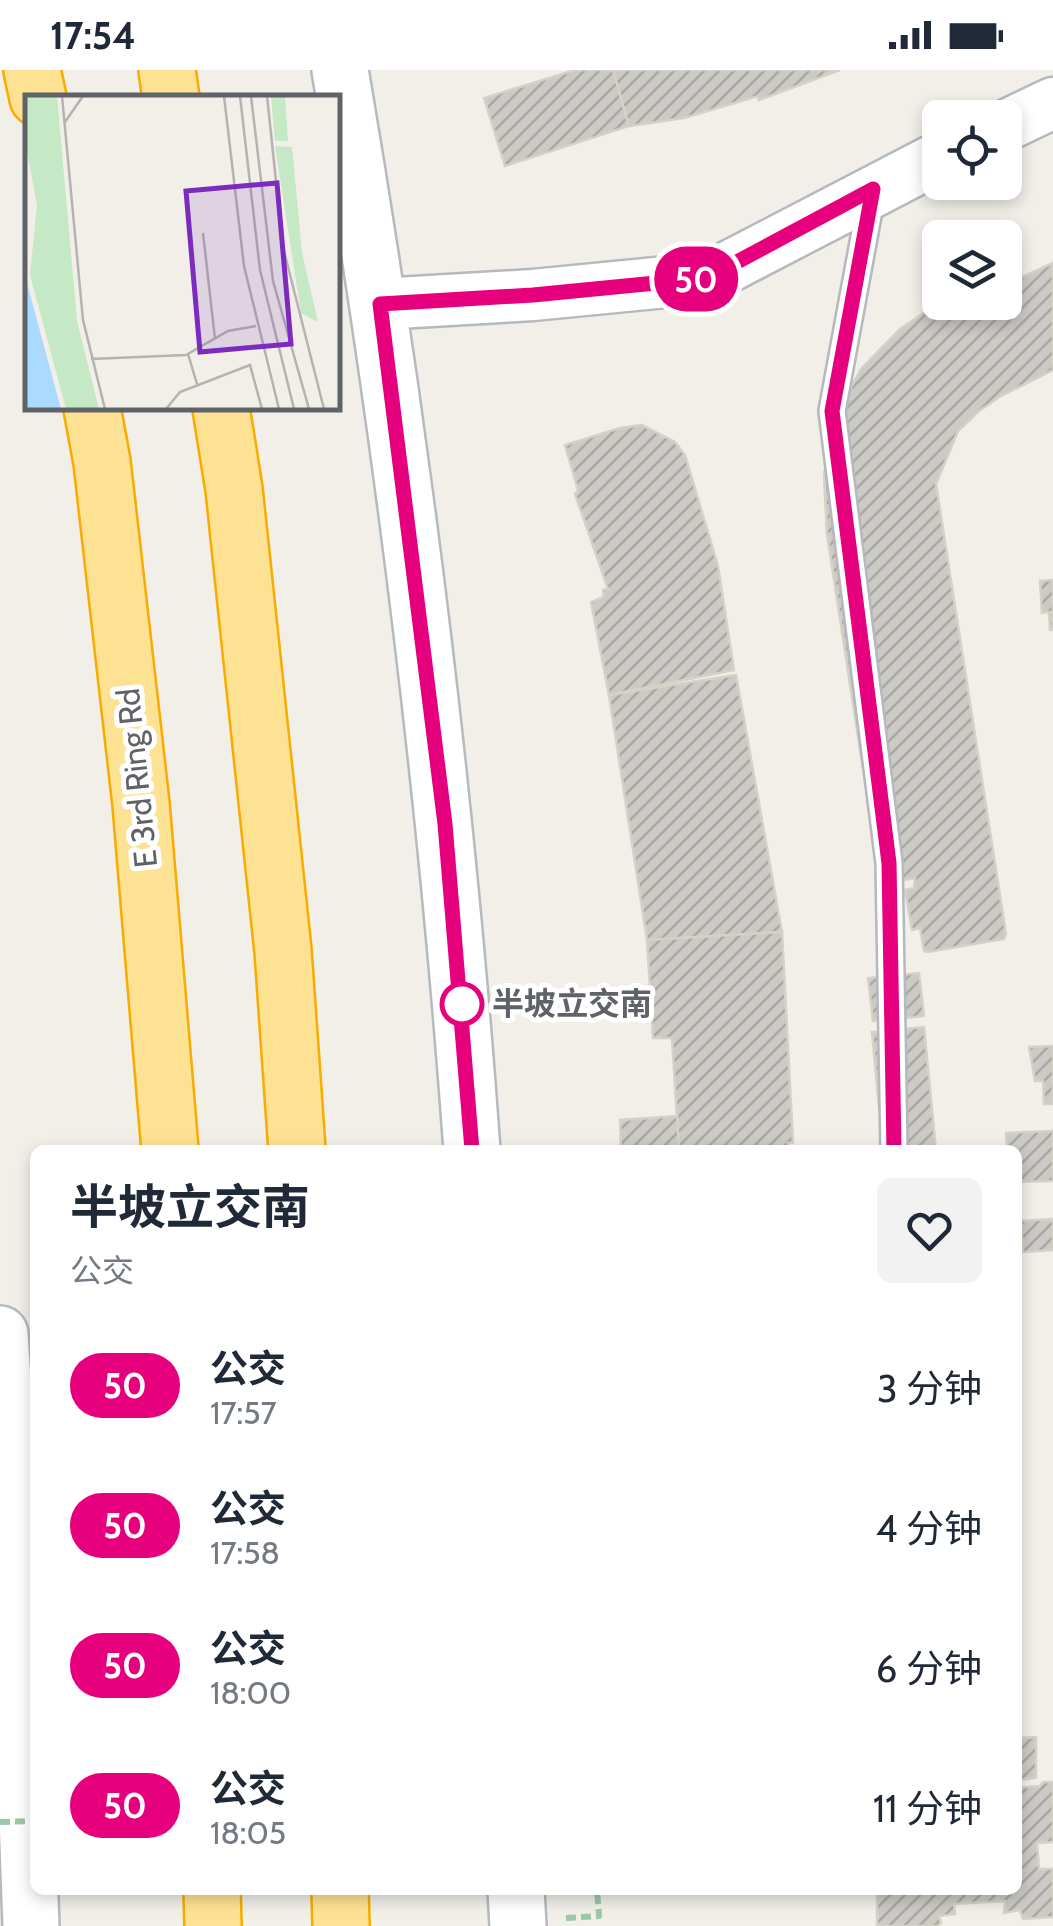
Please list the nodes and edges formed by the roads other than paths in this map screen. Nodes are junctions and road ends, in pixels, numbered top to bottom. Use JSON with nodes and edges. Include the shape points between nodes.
{"nodes":[{"id":1,"x":32,"y":70,"type":"edge"},
{"id":2,"x":167,"y":70,"type":"edge"},
{"id":3,"x":340,"y":70,"type":"edge"},
{"id":4,"x":37,"y":95,"type":"edge"},
{"id":5,"x":171,"y":95,"type":"edge"},
{"id":6,"x":1053,"y":102,"type":"edge"},
{"id":7,"x":1022,"y":118,"type":"edge"},
{"id":8,"x":922,"y":166,"type":"edge"},
{"id":9,"x":873,"y":189,"type":"junction"},
{"id":10,"x":380,"y":304,"type":"junction"},
{"id":11,"x":92,"y":410,"type":"edge"},
{"id":12,"x":221,"y":410,"type":"edge"},
{"id":13,"x":170,"y":1145,"type":"edge"},
{"id":14,"x":297,"y":1145,"type":"edge"},
{"id":15,"x":472,"y":1145,"type":"edge"},
{"id":16,"x":894,"y":1145,"type":"edge"},
{"id":17,"x":0,"y":1334,"type":"edge"},
{"id":18,"x":212,"y":1895,"type":"edge"},
{"id":19,"x":340,"y":1895,"type":"edge"},
{"id":20,"x":516,"y":1895,"type":"edge"},
{"id":21,"x":30,"y":1926,"type":"edge"},
{"id":22,"x":213,"y":1926,"type":"edge"},
{"id":23,"x":341,"y":1926,"type":"edge"},
{"id":24,"x":518,"y":1926,"type":"edge"}],
"edges":[{"from":1,"to":4,"type":"highway"},
{"from":2,"to":5,"type":"highway"},
{"from":3,"to":10,"type":"main road"},
{"from":6,"to":7,"type":"street"},
{"from":8,"to":9,"type":"street"},
{"from":9,"to":10,"type":"street","via":[[707,278]]},
{"from":9,"to":16,"type":"lane","via":[[832,411],[889,863]]},
{"from":10,"to":15,"type":"main road","via":[[445,824]]},
{"from":11,"to":13,"type":"highway","name":"E 3rd Ring Rd","via":[[141,804]]},
{"from":12,"to":14,"type":"highway","via":[[283,951]]},
{"from":17,"to":21,"type":"main road"},
{"from":18,"to":22,"type":"highway"},
{"from":19,"to":23,"type":"highway"},
{"from":20,"to":24,"type":"main road"}]}
